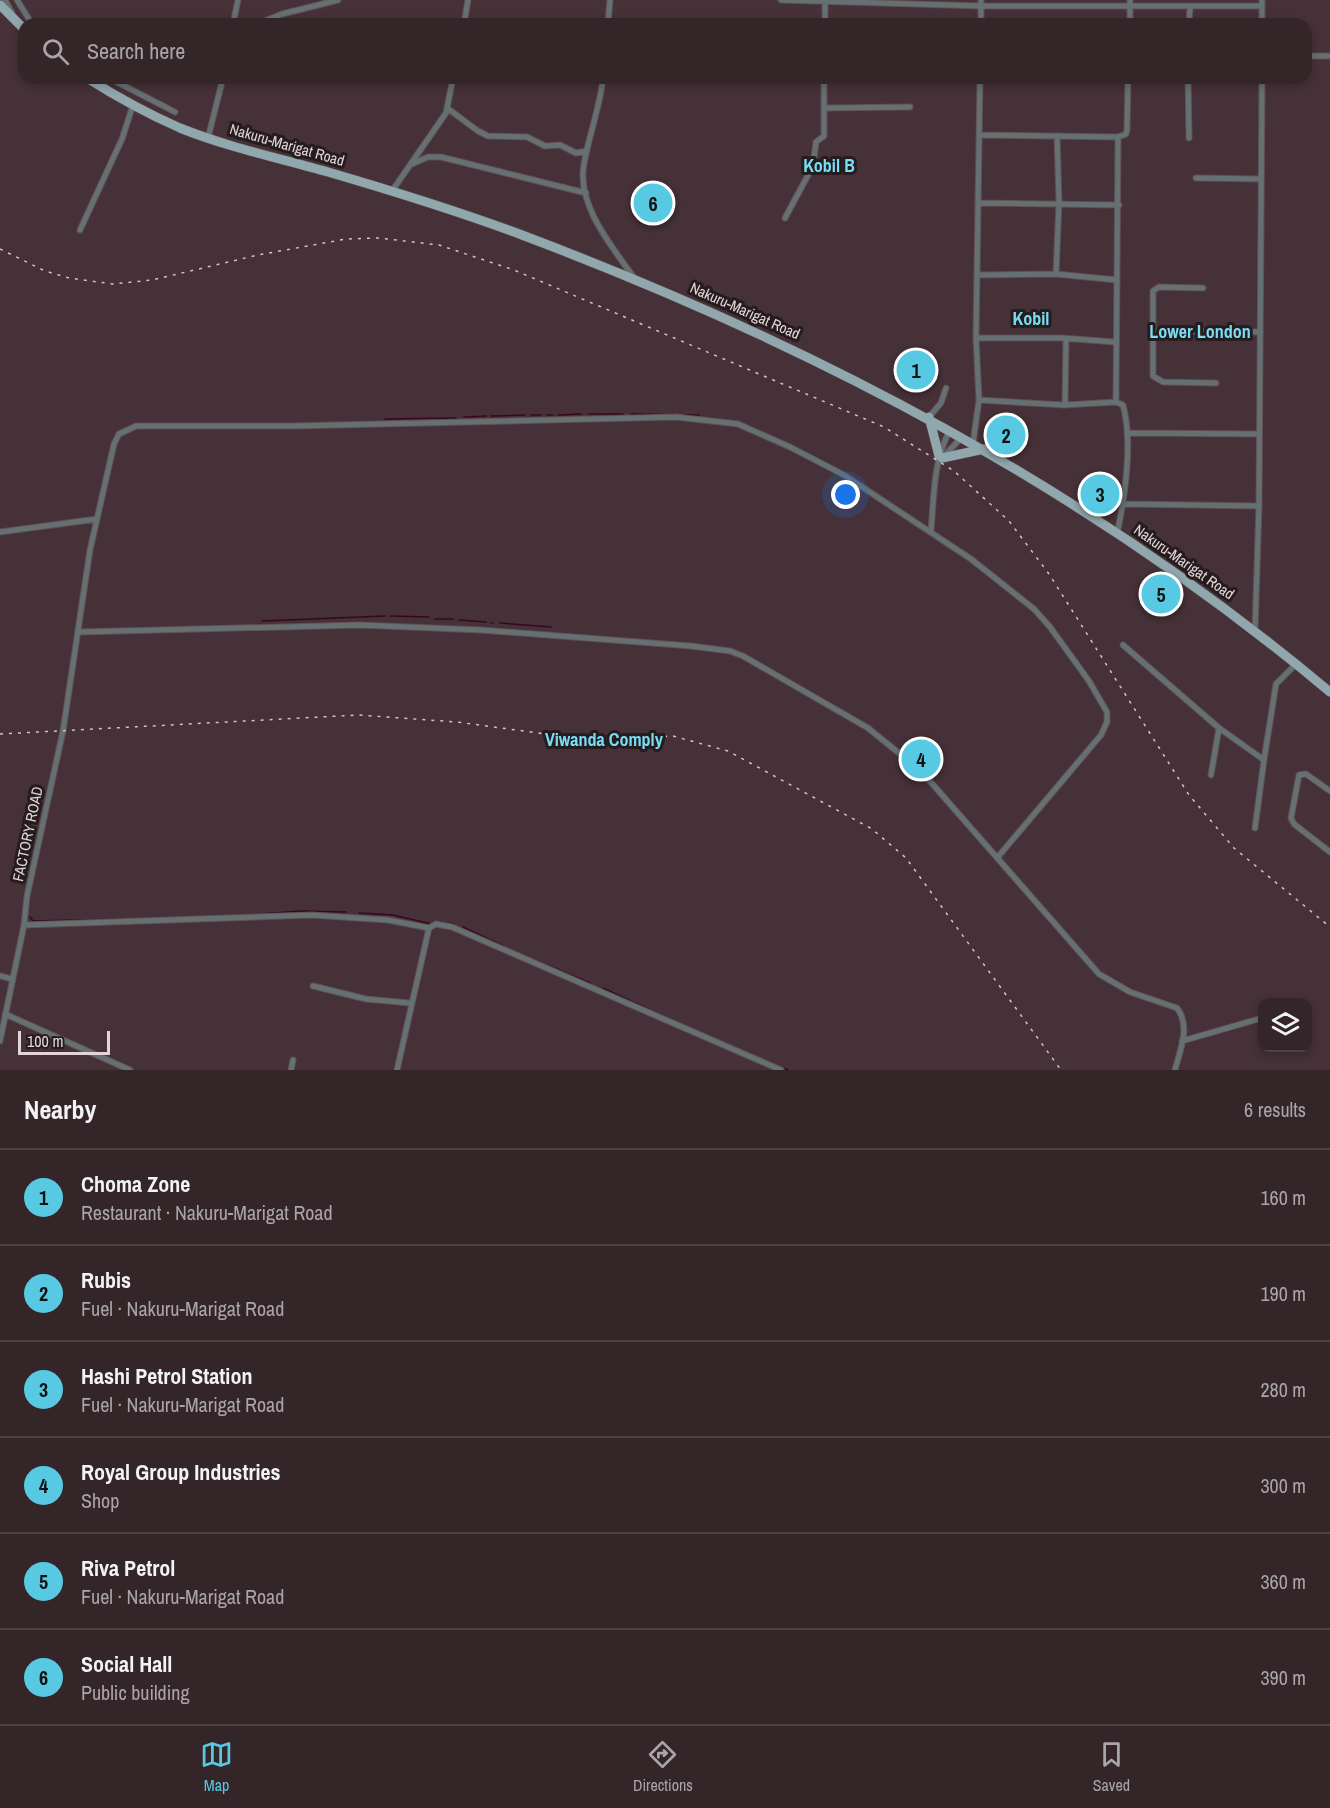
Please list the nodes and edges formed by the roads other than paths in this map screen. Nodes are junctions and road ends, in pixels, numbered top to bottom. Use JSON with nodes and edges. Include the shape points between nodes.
{"nodes":[{"id":1,"x":5,"y":0,"type":"edge"},
{"id":2,"x":17,"y":0,"type":"edge"},
{"id":3,"x":238,"y":0,"type":"edge"},
{"id":4,"x":338,"y":0,"type":"edge"},
{"id":5,"x":468,"y":0,"type":"edge"},
{"id":6,"x":610,"y":0,"type":"edge"},
{"id":7,"x":781,"y":0,"type":"edge"},
{"id":8,"x":1130,"y":0,"type":"edge"},
{"id":9,"x":825,"y":1,"type":"edge"},
{"id":10,"x":841,"y":1,"type":"edge"},
{"id":11,"x":900,"y":2,"type":"edge"},
{"id":12,"x":981,"y":3,"type":"edge"},
{"id":13,"x":1262,"y":3,"type":"edge"},
{"id":14,"x":0,"y":5,"type":"edge"},
{"id":15,"x":1190,"y":6,"type":"junction"},
{"id":16,"x":1131,"y":7,"type":"junction"},
{"id":17,"x":28,"y":18,"type":"edge"},
{"id":18,"x":234,"y":18,"type":"edge"},
{"id":19,"x":272,"y":18,"type":"edge"},
{"id":20,"x":465,"y":18,"type":"edge"},
{"id":21,"x":608,"y":18,"type":"edge"},
{"id":22,"x":825,"y":18,"type":"edge"},
{"id":23,"x":1130,"y":18,"type":"edge"},
{"id":24,"x":1189,"y":18,"type":"edge"},
{"id":25,"x":18,"y":22,"type":"edge"},
{"id":26,"x":18,"y":24,"type":"edge"},
{"id":27,"x":1312,"y":56,"type":"edge"},
{"id":28,"x":1330,"y":56,"type":"edge"},
{"id":29,"x":97,"y":84,"type":"edge"},
{"id":30,"x":121,"y":84,"type":"edge"},
{"id":31,"x":222,"y":84,"type":"edge"},
{"id":32,"x":452,"y":84,"type":"edge"},
{"id":33,"x":602,"y":84,"type":"edge"},
{"id":34,"x":824,"y":84,"type":"edge"},
{"id":35,"x":980,"y":84,"type":"edge"},
{"id":36,"x":1128,"y":84,"type":"edge"},
{"id":37,"x":1188,"y":84,"type":"edge"},
{"id":38,"x":1262,"y":84,"type":"edge"},
{"id":39,"x":133,"y":105,"type":"junction"},
{"id":40,"x":910,"y":107,"type":"dead end"},
{"id":41,"x":447,"y":108,"type":"junction"},
{"id":42,"x":825,"y":108,"type":"junction"},
{"id":43,"x":175,"y":112,"type":"dead end"},
{"id":44,"x":979,"y":135,"type":"junction"},
{"id":45,"x":1057,"y":136,"type":"junction"},
{"id":46,"x":1118,"y":137,"type":"junction"},
{"id":47,"x":208,"y":138,"type":"junction"},
{"id":48,"x":1189,"y":138,"type":"dead end"},
{"id":49,"x":587,"y":151,"type":"junction"},
{"id":50,"x":412,"y":164,"type":"junction"},
{"id":51,"x":1196,"y":178,"type":"dead end"},
{"id":52,"x":1261,"y":178,"type":"junction"},
{"id":53,"x":392,"y":190,"type":"junction"},
{"id":54,"x":586,"y":193,"type":"junction"},
{"id":55,"x":1059,"y":202,"type":"junction"},
{"id":56,"x":979,"y":203,"type":"junction"},
{"id":57,"x":1119,"y":205,"type":"junction"},
{"id":58,"x":785,"y":218,"type":"dead end"},
{"id":59,"x":80,"y":230,"type":"dead end"},
{"id":60,"x":978,"y":274,"type":"junction"},
{"id":61,"x":1056,"y":274,"type":"junction"},
{"id":62,"x":636,"y":280,"type":"junction"},
{"id":63,"x":1117,"y":280,"type":"junction"},
{"id":64,"x":1203,"y":288,"type":"dead end"},
{"id":65,"x":1153,"y":331,"type":"junction"},
{"id":66,"x":1260,"y":332,"type":"junction"},
{"id":67,"x":976,"y":338,"type":"junction"},
{"id":68,"x":1066,"y":339,"type":"junction"},
{"id":69,"x":1115,"y":342,"type":"junction"},
{"id":70,"x":1216,"y":383,"type":"dead end"},
{"id":71,"x":946,"y":388,"type":"dead end"},
{"id":72,"x":979,"y":400,"type":"junction"},
{"id":73,"x":1116,"y":402,"type":"junction"},
{"id":74,"x":1065,"y":405,"type":"junction"},
{"id":75,"x":929,"y":417,"type":"junction"},
{"id":76,"x":950,"y":430,"type":"junction"},
{"id":77,"x":1127,"y":433,"type":"junction"},
{"id":78,"x":1259,"y":434,"type":"junction"},
{"id":79,"x":963,"y":436,"type":"junction"},
{"id":80,"x":973,"y":443,"type":"junction"},
{"id":81,"x":984,"y":449,"type":"junction"},
{"id":82,"x":940,"y":458,"type":"junction"},
{"id":83,"x":1124,"y":504,"type":"junction"},
{"id":84,"x":1259,"y":506,"type":"junction"},
{"id":85,"x":96,"y":519,"type":"junction"},
{"id":86,"x":931,"y":531,"type":"junction"},
{"id":87,"x":0,"y":532,"type":"edge"},
{"id":88,"x":1117,"y":534,"type":"junction"},
{"id":89,"x":1255,"y":630,"type":"junction"},
{"id":90,"x":79,"y":632,"type":"junction"},
{"id":91,"x":1123,"y":645,"type":"dead end"},
{"id":92,"x":1296,"y":664,"type":"junction"},
{"id":93,"x":1330,"y":692,"type":"edge"},
{"id":94,"x":1219,"y":728,"type":"junction"},
{"id":95,"x":1264,"y":760,"type":"junction"},
{"id":96,"x":1211,"y":775,"type":"dead end"},
{"id":97,"x":1330,"y":792,"type":"edge"},
{"id":98,"x":1256,"y":828,"type":"dead end"},
{"id":99,"x":1330,"y":852,"type":"edge"},
{"id":100,"x":997,"y":858,"type":"junction"},
{"id":101,"x":24,"y":925,"type":"junction"},
{"id":102,"x":429,"y":928,"type":"junction"},
{"id":103,"x":0,"y":976,"type":"edge"},
{"id":104,"x":12,"y":980,"type":"junction"},
{"id":105,"x":314,"y":986,"type":"dead end"},
{"id":106,"x":410,"y":1003,"type":"junction"},
{"id":107,"x":5,"y":1014,"type":"junction"},
{"id":108,"x":1258,"y":1018,"type":"edge"},
{"id":109,"x":0,"y":1041,"type":"edge"},
{"id":110,"x":1182,"y":1041,"type":"junction"},
{"id":111,"x":292,"y":1060,"type":"dead end"},
{"id":112,"x":130,"y":1070,"type":"edge"},
{"id":113,"x":291,"y":1070,"type":"edge"},
{"id":114,"x":397,"y":1070,"type":"edge"},
{"id":115,"x":781,"y":1070,"type":"edge"},
{"id":116,"x":1175,"y":1070,"type":"edge"}],
"edges":[{"from":1,"to":25,"type":"street"},
{"from":2,"to":17,"type":"street"},
{"from":3,"to":18,"type":"street"},
{"from":4,"to":19,"type":"street"},
{"from":5,"to":20,"type":"street"},
{"from":6,"to":21,"type":"street"},
{"from":7,"to":9,"type":"street"},
{"from":8,"to":16,"type":"street"},
{"from":9,"to":10,"type":"street"},
{"from":9,"to":22,"type":"street"},
{"from":10,"to":11,"type":"street"},
{"from":11,"to":12,"type":"street"},
{"from":12,"to":16,"type":"street"},
{"from":13,"to":15,"type":"street"},
{"from":14,"to":26,"type":"main road"},
{"from":15,"to":16,"type":"street"},
{"from":15,"to":24,"type":"street"},
{"from":16,"to":23,"type":"street"},
{"from":27,"to":28,"type":"street"},
{"from":29,"to":39,"type":"main road","name":"Nakuru-Marigat Road"},
{"from":30,"to":43,"type":"street"},
{"from":31,"to":47,"type":"street"},
{"from":32,"to":41,"type":"street"},
{"from":33,"to":49,"type":"street"},
{"from":34,"to":42,"type":"street"},
{"from":35,"to":44,"type":"street"},
{"from":36,"to":46,"type":"street","via":[[1127,130]]},
{"from":37,"to":48,"type":"street"},
{"from":38,"to":52,"type":"street"},
{"from":39,"to":47,"type":"main road","name":"Nakuru-Marigat Road"},
{"from":39,"to":59,"type":"street","via":[[122,139]]},
{"from":40,"to":42,"type":"street"},
{"from":41,"to":49,"type":"street","via":[[489,136],[527,137],[545,146]]},
{"from":41,"to":50,"type":"street"},
{"from":42,"to":58,"type":"street","via":[[824,135],[815,146],[813,166]]},
{"from":44,"to":45,"type":"street"},
{"from":44,"to":56,"type":"street"},
{"from":45,"to":46,"type":"street"},
{"from":45,"to":55,"type":"street"},
{"from":46,"to":57,"type":"street"},
{"from":47,"to":53,"type":"main road","name":"Nakuru-Marigat Road"},
{"from":49,"to":54,"type":"street","via":[[583,174]]},
{"from":50,"to":53,"type":"street"},
{"from":50,"to":54,"type":"street","via":[[441,157]]},
{"from":51,"to":52,"type":"street"},
{"from":52,"to":66,"type":"street"},
{"from":53,"to":62,"type":"main road","name":"Nakuru-Marigat Road","via":[[512,231]]},
{"from":54,"to":62,"type":"street","via":[[600,228]]},
{"from":55,"to":56,"type":"street"},
{"from":55,"to":57,"type":"street"},
{"from":55,"to":61,"type":"street"},
{"from":56,"to":60,"type":"street"},
{"from":57,"to":63,"type":"street"},
{"from":60,"to":61,"type":"street"},
{"from":60,"to":67,"type":"street"},
{"from":61,"to":63,"type":"street"},
{"from":62,"to":75,"type":"main road","name":"Nakuru-Marigat Road","via":[[806,355]]},
{"from":63,"to":69,"type":"street"},
{"from":64,"to":65,"type":"street","via":[[1155,289]]},
{"from":65,"to":66,"type":"street"},
{"from":65,"to":70,"type":"street","via":[[1153,376],[1158,381]]},
{"from":66,"to":78,"type":"street"},
{"from":67,"to":68,"type":"street"},
{"from":67,"to":72,"type":"street"},
{"from":68,"to":69,"type":"street"},
{"from":68,"to":74,"type":"street"},
{"from":69,"to":73,"type":"street"},
{"from":71,"to":75,"type":"street","via":[[946,395]]},
{"from":72,"to":74,"type":"street"},
{"from":72,"to":80,"type":"street"},
{"from":73,"to":74,"type":"street"},
{"from":73,"to":77,"type":"street","via":[[1123,405]]},
{"from":75,"to":76,"type":"main road","name":"Nakuru-Marigat Road"},
{"from":75,"to":82,"type":"main road"},
{"from":76,"to":79,"type":"main road","name":"Nakuru-Marigat Road"},
{"from":76,"to":82,"type":"street"},
{"from":77,"to":78,"type":"street"},
{"from":77,"to":83,"type":"street"},
{"from":78,"to":84,"type":"street"},
{"from":79,"to":80,"type":"main road","name":"Nakuru-Marigat Road"},
{"from":79,"to":82,"type":"street"},
{"from":80,"to":81,"type":"main road","name":"Nakuru-Marigat Road"},
{"from":81,"to":82,"type":"main road"},
{"from":81,"to":88,"type":"main road","name":"Nakuru-Marigat Road"},
{"from":82,"to":86,"type":"street"},
{"from":83,"to":84,"type":"street"},
{"from":83,"to":88,"type":"street"},
{"from":84,"to":89,"type":"street"},
{"from":85,"to":86,"type":"street","name":"FACTORY ROAD","via":[[114,444],[119,434],[136,426],[509,422],[625,416],[711,420],[747,428],[833,469]]},
{"from":85,"to":87,"type":"street"},
{"from":85,"to":90,"type":"street","name":"FACTORY ROAD"},
{"from":86,"to":100,"type":"street","name":"FACTORY ROAD","via":[[1034,609],[1089,681],[1107,715],[1106,727],[1094,745]]},
{"from":88,"to":89,"type":"main road","name":"Nakuru-Marigat Road"},
{"from":89,"to":92,"type":"main road","name":"Nakuru-Marigat Road"},
{"from":90,"to":100,"type":"street","via":[[360,625],[482,630],[730,651],[756,662],[868,728],[921,771]]},
{"from":90,"to":101,"type":"street","name":"FACTORY ROAD"},
{"from":91,"to":94,"type":"street"},
{"from":92,"to":93,"type":"main road","name":"Nakuru-Marigat Road"},
{"from":92,"to":95,"type":"street","via":[[1276,684]]},
{"from":94,"to":95,"type":"street"},
{"from":94,"to":96,"type":"street"},
{"from":95,"to":98,"type":"street"},
{"from":97,"to":99,"type":"street","via":[[1302,773],[1297,779],[1291,818]]},
{"from":100,"to":110,"type":"street","via":[[1099,974],[1130,992],[1177,1008],[1184,1021]]},
{"from":101,"to":102,"type":"street","via":[[312,915],[388,920]]},
{"from":101,"to":104,"type":"street","name":"FACTORY ROAD"},
{"from":102,"to":106,"type":"street"},
{"from":102,"to":115,"type":"street","via":[[436,924],[452,927]]},
{"from":103,"to":104,"type":"street"},
{"from":104,"to":107,"type":"street","name":"FACTORY ROAD"},
{"from":105,"to":106,"type":"street","via":[[366,999]]},
{"from":106,"to":114,"type":"street"},
{"from":107,"to":109,"type":"street","name":"FACTORY ROAD"},
{"from":107,"to":112,"type":"street"},
{"from":108,"to":110,"type":"street"},
{"from":110,"to":116,"type":"street"},
{"from":111,"to":113,"type":"street"}]}
